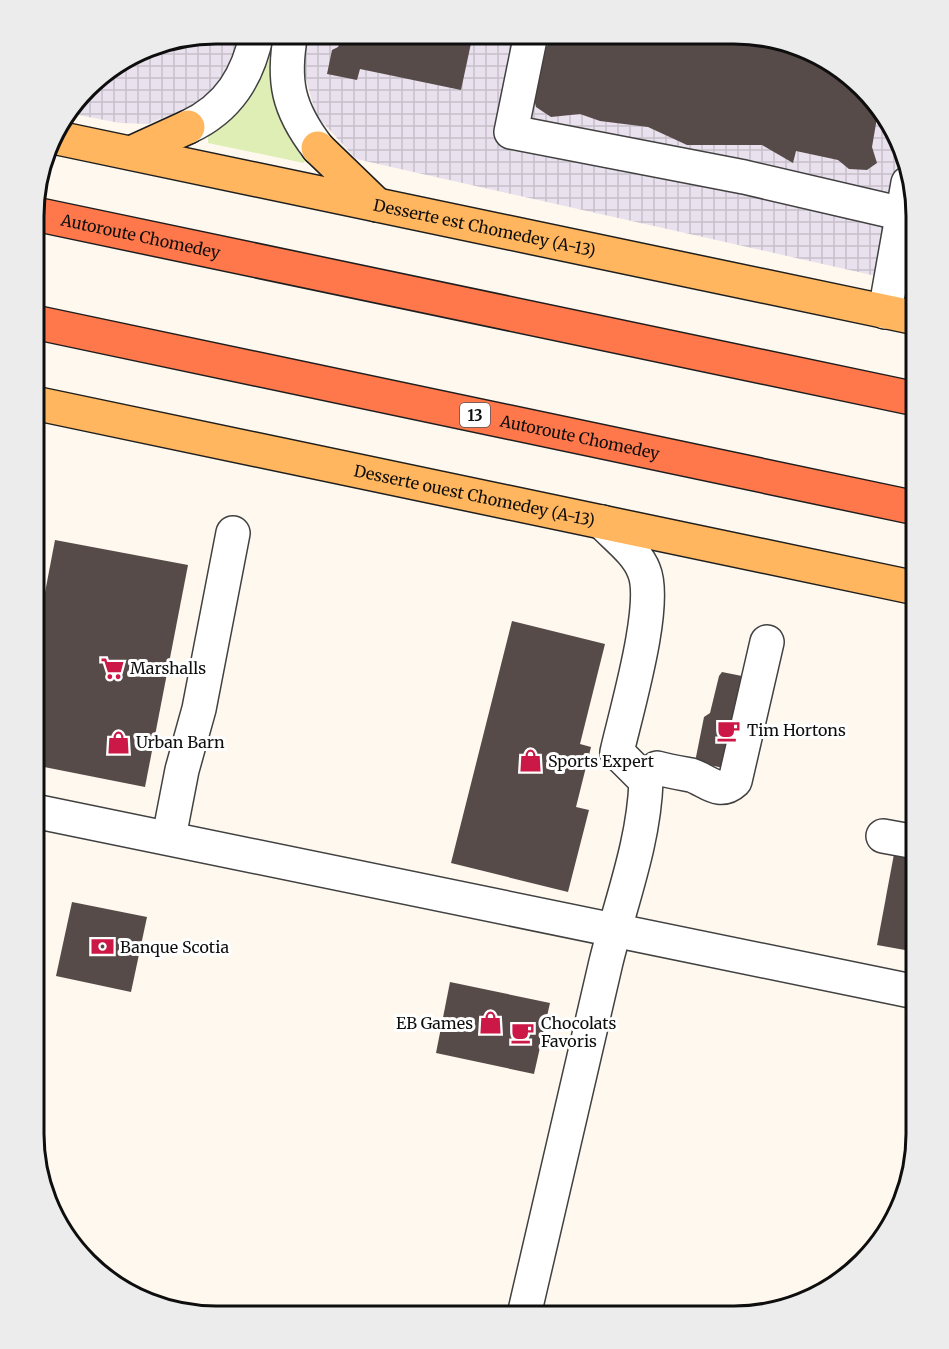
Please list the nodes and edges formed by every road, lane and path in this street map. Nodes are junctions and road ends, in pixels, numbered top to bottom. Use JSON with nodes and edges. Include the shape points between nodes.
{"nodes":[{"id":1,"x":254,"y":44,"type":"edge"},
{"id":2,"x":289,"y":44,"type":"edge"},
{"id":3,"x":529,"y":44,"type":"edge"},
{"id":4,"x":188,"y":127,"type":"joint"},
{"id":5,"x":63,"y":139,"type":"edge"},
{"id":6,"x":318,"y":148,"type":"joint"},
{"id":7,"x":131,"y":153,"type":"junction"},
{"id":8,"x":905,"y":202,"type":"edge"},
{"id":9,"x":377,"y":206,"type":"junction"},
{"id":10,"x":44,"y":216,"type":"edge"},
{"id":11,"x":906,"y":241,"type":"edge"},
{"id":12,"x":900,"y":315,"type":"edge"},
{"id":13,"x":44,"y":323,"type":"edge"},
{"id":14,"x":906,"y":397,"type":"edge"},
{"id":15,"x":44,"y":405,"type":"edge"},
{"id":16,"x":906,"y":505,"type":"edge"},
{"id":17,"x":602,"y":522,"type":"junction"},
{"id":18,"x":232,"y":533,"type":"dead end"},
{"id":19,"x":906,"y":586,"type":"edge"},
{"id":20,"x":766,"y":642,"type":"dead end"},
{"id":21,"x":657,"y":768,"type":"dead end"},
{"id":22,"x":711,"y":786,"type":"junction"},
{"id":23,"x":645,"y":798,"type":"junction"},
{"id":24,"x":44,"y":813,"type":"edge"},
{"id":25,"x":883,"y":836,"type":"dead end"},
{"id":26,"x":169,"y":837,"type":"junction"},
{"id":27,"x":905,"y":841,"type":"edge"},
{"id":28,"x":616,"y":930,"type":"junction"},
{"id":29,"x":905,"y":990,"type":"edge"},
{"id":30,"x":526,"y":1306,"type":"edge"}],
"edges":[{"from":1,"to":4,"type":"street","via":[[237,89],[216,111]]},
{"from":2,"to":6,"type":"street","via":[[289,93],[298,119]]},
{"from":3,"to":8,"type":"street","via":[[511,132],[744,177]]},
{"from":4,"to":7,"type":"main road"},
{"from":5,"to":7,"type":"main road","name":"Desserte est Chomedey (A-13)"},
{"from":6,"to":9,"type":"main road"},
{"from":7,"to":9,"type":"main road","name":"Desserte est Chomedey (A-13)"},
{"from":9,"to":12,"type":"main road","name":"Desserte est Chomedey (A-13)"},
{"from":10,"to":14,"type":"highway","name":"Autoroute Chomedey"},
{"from":11,"to":12,"type":"street"},
{"from":13,"to":16,"type":"highway","name":"Autoroute Chomedey","number":"13"},
{"from":15,"to":17,"type":"main road","name":"Desserte ouest Chomedey (A-13)"},
{"from":17,"to":19,"type":"main road","name":"Desserte ouest Chomedey (A-13)"},
{"from":17,"to":23,"type":"street","via":[[640,561],[648,583],[650,596],[617,752],[646,781]]},
{"from":18,"to":26,"type":"street","via":[[199,709]]},
{"from":20,"to":22,"type":"street","via":[[738,774],[729,786]]},
{"from":21,"to":22,"type":"street","via":[[693,776]]},
{"from":22,"to":23,"type":"street","via":[[698,790],[674,787]]},
{"from":23,"to":28,"type":"street"},
{"from":24,"to":26,"type":"street"},
{"from":25,"to":27,"type":"street"},
{"from":26,"to":28,"type":"street"},
{"from":28,"to":29,"type":"street"},
{"from":28,"to":30,"type":"street"}]}
